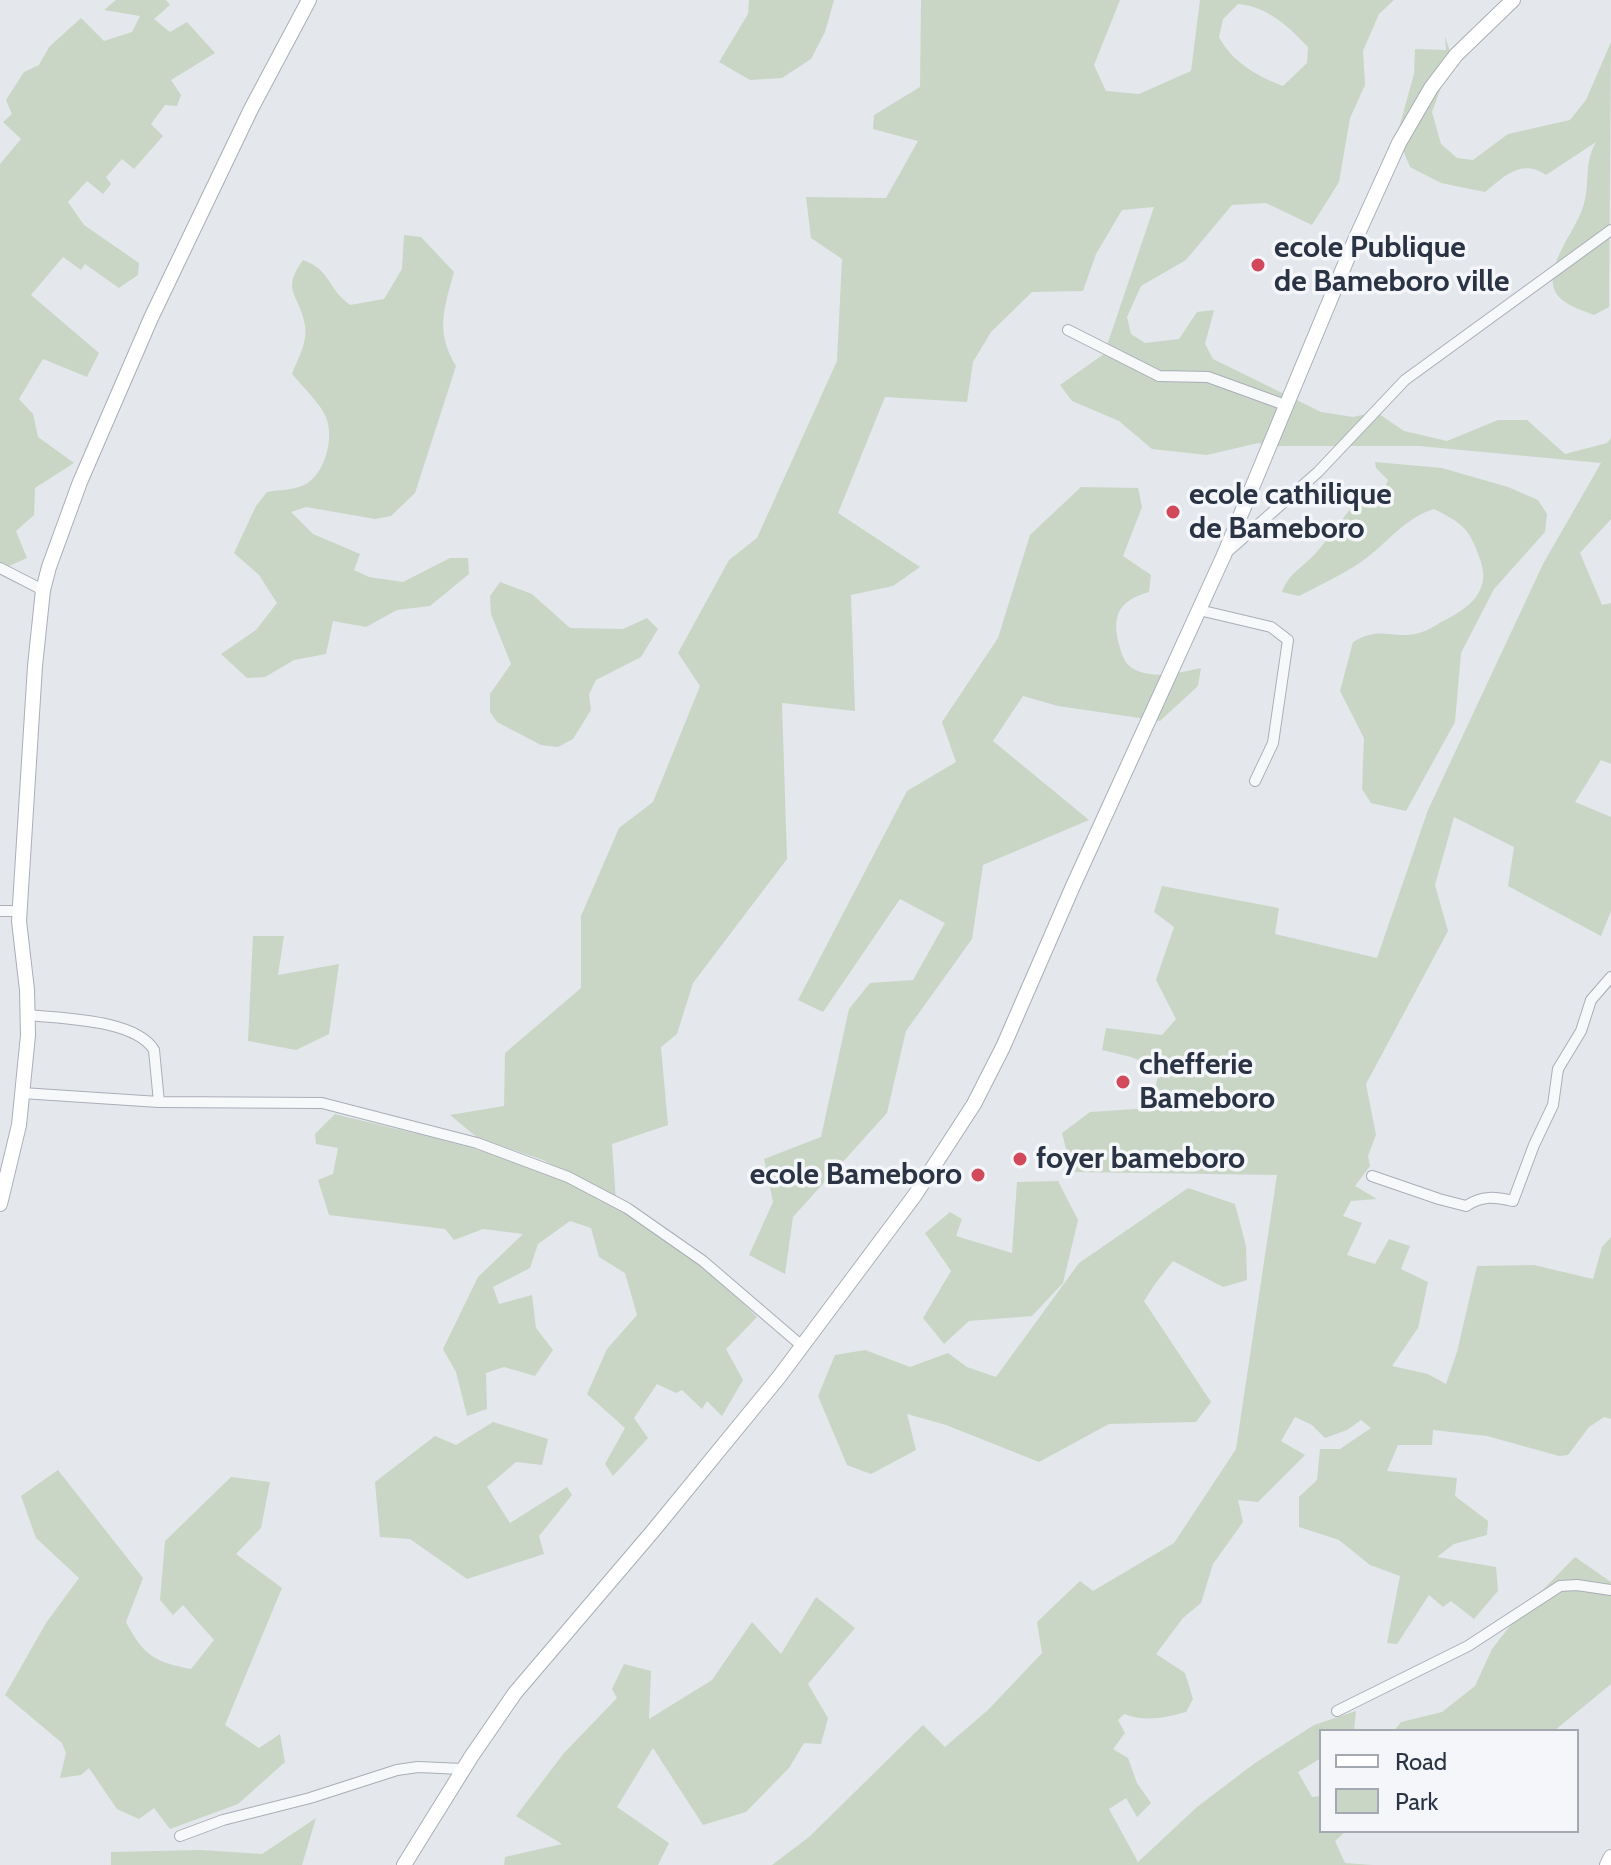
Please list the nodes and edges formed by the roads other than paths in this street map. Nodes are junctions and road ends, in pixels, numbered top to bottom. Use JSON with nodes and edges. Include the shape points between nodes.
{"nodes":[{"id":1,"x":309,"y":0,"type":"edge"},
{"id":2,"x":1513,"y":0,"type":"edge"},
{"id":3,"x":1611,"y":230,"type":"edge"},
{"id":4,"x":1068,"y":330,"type":"dead end"},
{"id":5,"x":1288,"y":406,"type":"junction"},
{"id":6,"x":1224,"y":555,"type":"junction"},
{"id":7,"x":0,"y":568,"type":"edge"},
{"id":8,"x":43,"y":590,"type":"junction"},
{"id":9,"x":1199,"y":610,"type":"junction"},
{"id":10,"x":1255,"y":781,"type":"dead end"},
{"id":11,"x":0,"y":911,"type":"edge"},
{"id":12,"x":19,"y":911,"type":"junction"},
{"id":13,"x":1611,"y":977,"type":"edge"},
{"id":14,"x":28,"y":1015,"type":"junction"},
{"id":15,"x":22,"y":1093,"type":"junction"},
{"id":16,"x":159,"y":1102,"type":"junction"},
{"id":17,"x":1372,"y":1176,"type":"dead end"},
{"id":18,"x":0,"y":1204,"type":"edge"},
{"id":19,"x":802,"y":1346,"type":"junction"},
{"id":20,"x":1611,"y":1590,"type":"edge"},
{"id":21,"x":1337,"y":1711,"type":"dead end"},
{"id":22,"x":463,"y":1769,"type":"junction"},
{"id":23,"x":180,"y":1836,"type":"dead end"},
{"id":24,"x":1611,"y":1857,"type":"edge"},
{"id":25,"x":404,"y":1865,"type":"edge"},
{"id":26,"x":1607,"y":1865,"type":"edge"}],
"edges":[{"from":1,"to":8,"type":"street","via":[[151,318],[80,482]]},
{"from":2,"to":5,"type":"street","via":[[1456,55],[1410,121]]},
{"from":3,"to":6,"type":"street","via":[[1405,380],[1318,472]]},
{"from":4,"to":5,"type":"street","via":[[1159,376],[1208,377]]},
{"from":5,"to":6,"type":"street"},
{"from":6,"to":9,"type":"street"},
{"from":7,"to":8,"type":"street"},
{"from":8,"to":12,"type":"street"},
{"from":9,"to":10,"type":"street","via":[[1271,627],[1288,640],[1273,743]]},
{"from":9,"to":19,"type":"street","via":[[984,1085],[908,1205]]},
{"from":11,"to":12,"type":"street"},
{"from":12,"to":14,"type":"street"},
{"from":13,"to":17,"type":"street","via":[[1591,1000],[1581,1031],[1558,1069],[1553,1105],[1513,1201],[1493,1196],[1466,1206]]},
{"from":14,"to":15,"type":"street"},
{"from":14,"to":16,"type":"street","via":[[132,1031],[154,1050]]},
{"from":15,"to":16,"type":"street"},
{"from":15,"to":18,"type":"street"},
{"from":16,"to":19,"type":"street","via":[[333,1105],[536,1163],[665,1232]]},
{"from":19,"to":22,"type":"street","via":[[533,1670]]},
{"from":20,"to":21,"type":"street","via":[[1560,1586],[1468,1646]]},
{"from":22,"to":23,"type":"street","via":[[397,1770]]},
{"from":22,"to":25,"type":"street"},
{"from":24,"to":26,"type":"street"}]}
